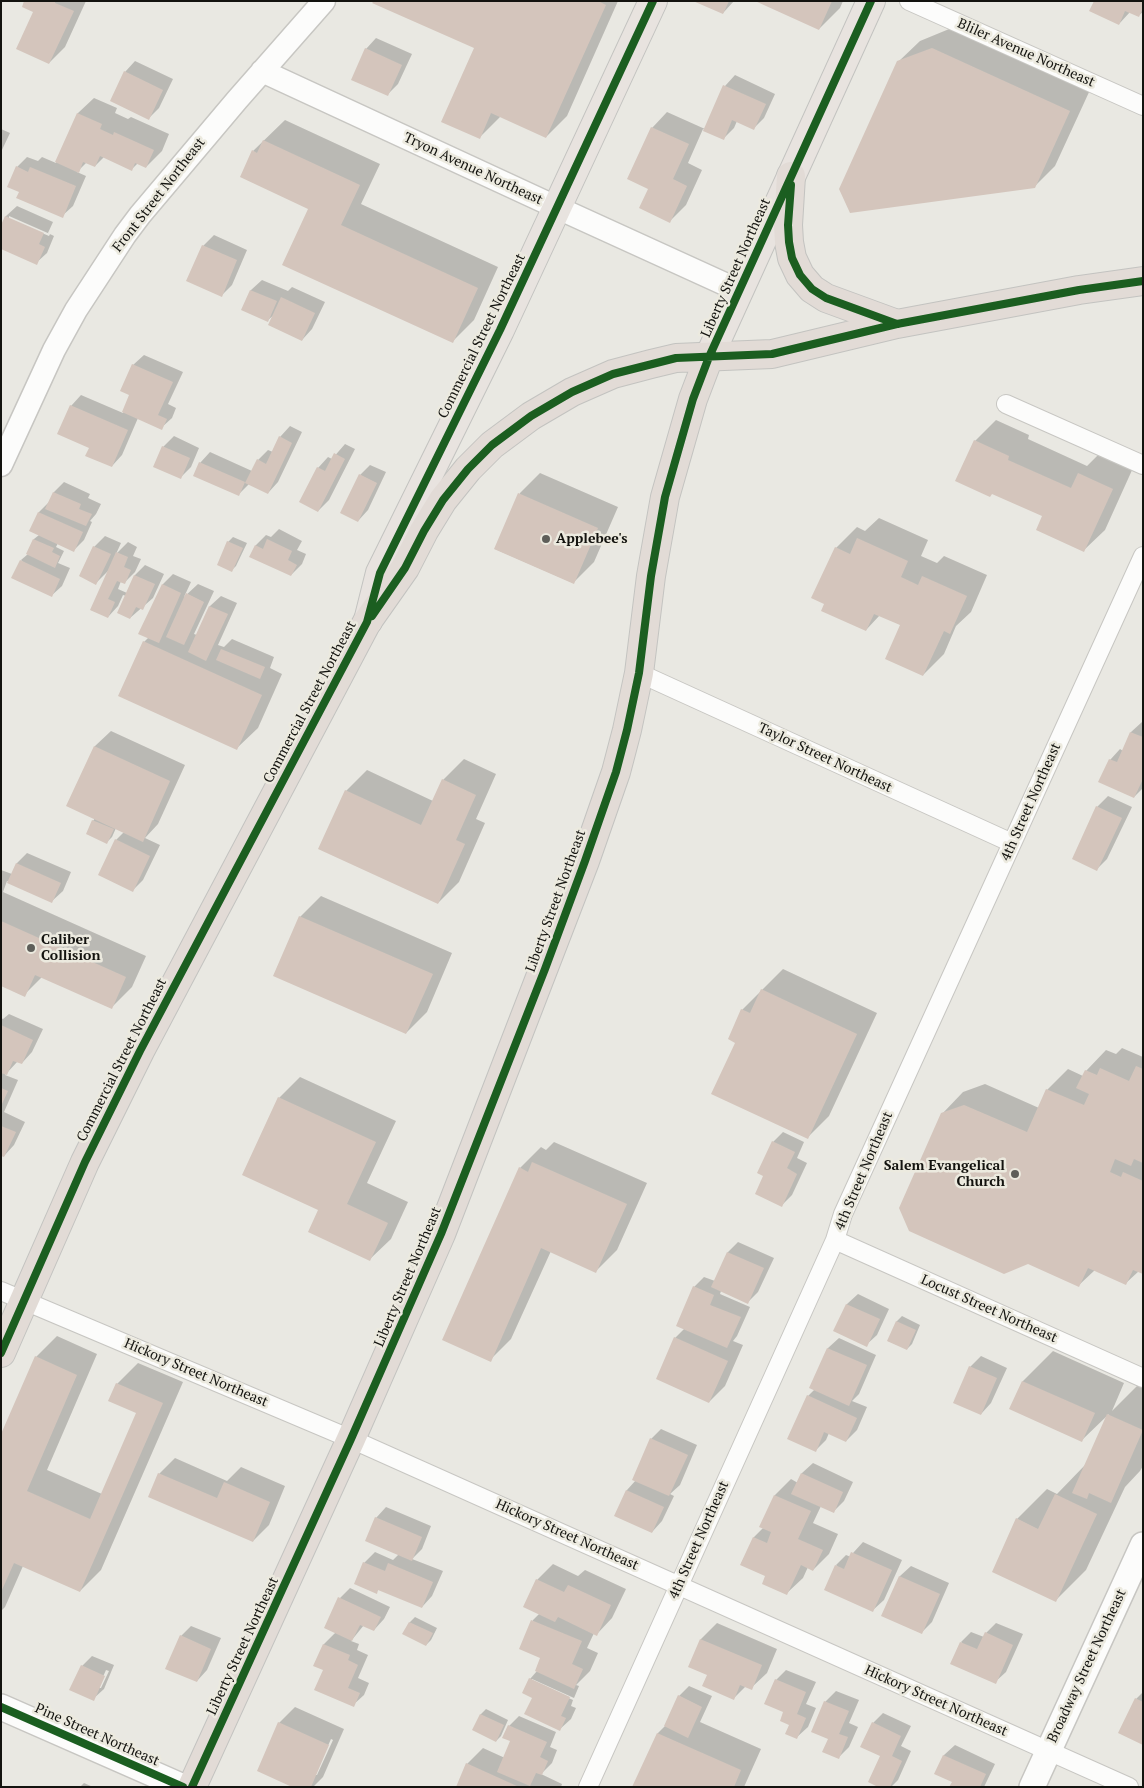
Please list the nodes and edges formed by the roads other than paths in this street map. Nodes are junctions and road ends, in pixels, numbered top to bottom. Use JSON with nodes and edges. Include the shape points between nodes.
{"nodes":[{"id":1,"x":324,"y":1,"type":"edge"},
{"id":2,"x":652,"y":1,"type":"edge"},
{"id":3,"x":871,"y":1,"type":"edge"},
{"id":4,"x":909,"y":1,"type":"edge"},
{"id":5,"x":262,"y":71,"type":"junction"},
{"id":6,"x":1143,"y":106,"type":"edge"},
{"id":7,"x":791,"y":176,"type":"junction"},
{"id":8,"x":558,"y":208,"type":"junction"},
{"id":9,"x":1143,"y":281,"type":"edge"},
{"id":10,"x":740,"y":291,"type":"junction"},
{"id":11,"x":897,"y":324,"type":"junction"},
{"id":12,"x":709,"y":356,"type":"junction"},
{"id":13,"x":1006,"y":404,"type":"dead end"},
{"id":14,"x":1143,"y":465,"type":"edge"},
{"id":15,"x":1,"y":466,"type":"edge"},
{"id":16,"x":1143,"y":556,"type":"edge"},
{"id":17,"x":367,"y":622,"type":"junction"},
{"id":18,"x":639,"y":673,"type":"junction"},
{"id":19,"x":1012,"y":843,"type":"junction"},
{"id":20,"x":835,"y":1240,"type":"junction"},
{"id":21,"x":13,"y":1296,"type":"edge"},
{"id":22,"x":1,"y":1353,"type":"edge"},
{"id":23,"x":1143,"y":1378,"type":"edge"},
{"id":24,"x":352,"y":1439,"type":"junction"},
{"id":25,"x":1143,"y":1545,"type":"edge"},
{"id":26,"x":679,"y":1585,"type":"junction"},
{"id":27,"x":1,"y":1707,"type":"edge"},
{"id":28,"x":1048,"y":1751,"type":"junction"},
{"id":29,"x":183,"y":1787,"type":"edge"},
{"id":30,"x":192,"y":1787,"type":"edge"},
{"id":31,"x":588,"y":1787,"type":"edge"},
{"id":32,"x":1032,"y":1787,"type":"edge"},
{"id":33,"x":1129,"y":1787,"type":"edge"}],
"edges":[{"from":1,"to":5,"type":"street","name":"Front Street Northeast"},
{"from":2,"to":8,"type":"main road","name":"Commercial Street Northeast"},
{"from":3,"to":7,"type":"main road","name":"Liberty Street Northeast"},
{"from":4,"to":6,"type":"street","name":"Bliler Avenue Northeast"},
{"from":5,"to":8,"type":"street","name":"Tryon Avenue Northeast"},
{"from":5,"to":15,"type":"street","name":"Front Street Northeast","via":[[140,215],[116,249],[54,350]]},
{"from":7,"to":10,"type":"main road","name":"Liberty Street Northeast"},
{"from":7,"to":11,"type":"highway","via":[[789,242],[800,275],[812,289],[826,298]]},
{"from":8,"to":10,"type":"street","name":"Tryon Avenue Northeast"},
{"from":8,"to":17,"type":"main road","name":"Commercial Street Northeast","via":[[380,573]]},
{"from":9,"to":11,"type":"highway"},
{"from":10,"to":12,"type":"main road","name":"Liberty Street Northeast"},
{"from":11,"to":12,"type":"highway","via":[[772,354]]},
{"from":12,"to":17,"type":"highway","via":[[676,358],[614,374],[539,411],[492,445],[443,500],[405,568]]},
{"from":12,"to":18,"type":"highway","name":"Liberty Street Northeast","via":[[665,497]]},
{"from":13,"to":14,"type":"street"},
{"from":16,"to":19,"type":"street","name":"4th Street Northeast"},
{"from":17,"to":21,"type":"highway","name":"Commercial Street Northeast"},
{"from":18,"to":19,"type":"street","name":"Taylor Street Northeast"},
{"from":18,"to":24,"type":"highway","name":"Liberty Street Northeast","via":[[616,772],[545,969],[441,1234]]},
{"from":19,"to":20,"type":"street","name":"4th Street Northeast","via":[[843,1214]]},
{"from":20,"to":23,"type":"street","name":"Locust Street Northeast"},
{"from":20,"to":26,"type":"street","name":"4th Street Northeast"},
{"from":21,"to":22,"type":"highway","name":"Commercial Street Northeast"},
{"from":21,"to":24,"type":"street","name":"Hickory Street Northeast"},
{"from":24,"to":26,"type":"street","name":"Hickory Street Northeast"},
{"from":24,"to":30,"type":"highway","name":"Liberty Street Northeast"},
{"from":25,"to":28,"type":"main road","name":"Broadway Street Northeast"},
{"from":26,"to":28,"type":"street","name":"Hickory Street Northeast"},
{"from":26,"to":31,"type":"street","name":"4th Street Northeast"},
{"from":27,"to":29,"type":"main road","name":"Pine Street Northeast"},
{"from":28,"to":32,"type":"main road","name":"Broadway Street Northeast"},
{"from":28,"to":33,"type":"street","name":"Hickory Street Northeast"}]}
